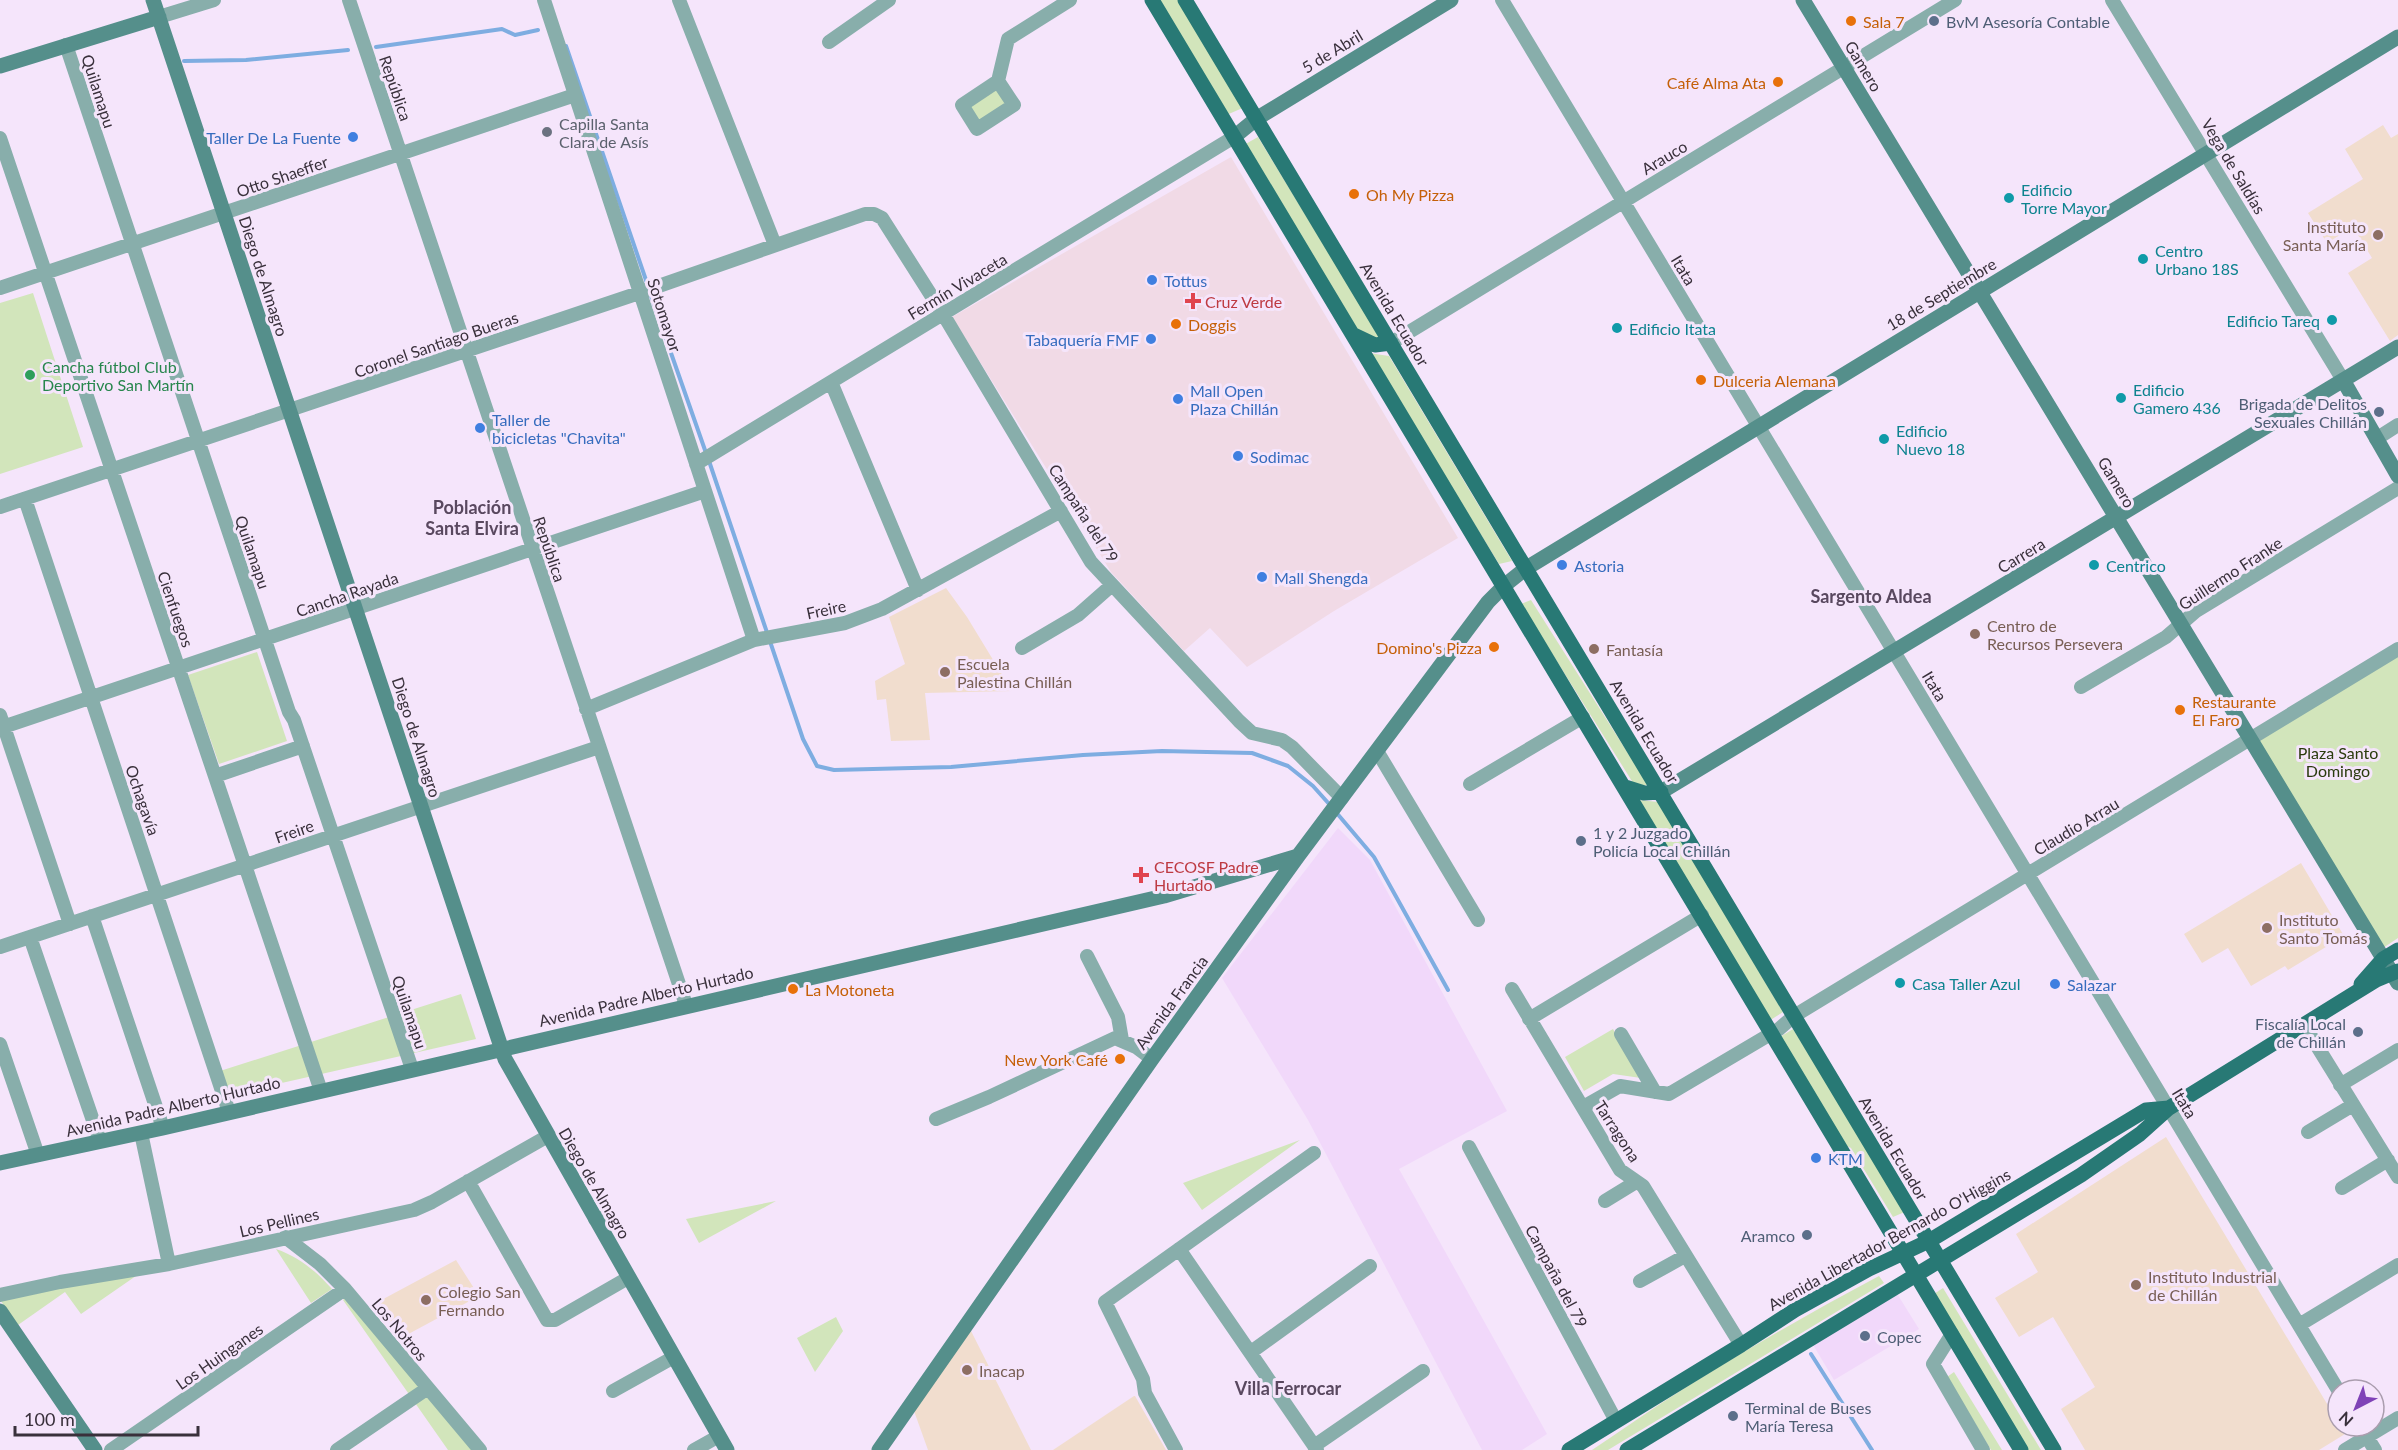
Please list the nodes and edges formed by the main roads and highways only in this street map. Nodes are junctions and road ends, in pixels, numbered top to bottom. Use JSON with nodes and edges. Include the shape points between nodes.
{"nodes":[{"id":1,"x":1152,"y":0,"type":"edge"},
{"id":2,"x":1185,"y":0,"type":"edge"},
{"id":3,"x":1352,"y":333,"type":"junction"},
{"id":4,"x":1391,"y":343,"type":"junction"},
{"id":5,"x":1625,"y":787,"type":"junction"},
{"id":6,"x":1661,"y":792,"type":"junction"},
{"id":7,"x":2398,"y":950,"type":"edge"},
{"id":8,"x":2396,"y":976,"type":"edge"},
{"id":9,"x":2351,"y":996,"type":"junction"},
{"id":10,"x":2169,"y":1108,"type":"junction"},
{"id":11,"x":1929,"y":1241,"type":"junction"},
{"id":12,"x":1903,"y":1253,"type":"junction"},
{"id":13,"x":1940,"y":1261,"type":"junction"},
{"id":14,"x":1917,"y":1275,"type":"junction"},
{"id":15,"x":1569,"y":1450,"type":"edge"},
{"id":16,"x":1627,"y":1450,"type":"edge"},
{"id":17,"x":2020,"y":1450,"type":"edge"},
{"id":18,"x":2054,"y":1450,"type":"edge"}],
"edges":[{"from":1,"to":3,"type":"main road"},
{"from":2,"to":4,"type":"main road","name":"Avenida Ecuador"},
{"from":3,"to":4,"type":"main road","via":[[1375,345]]},
{"from":3,"to":5,"type":"main road"},
{"from":4,"to":6,"type":"main road","name":"Avenida Ecuador"},
{"from":5,"to":6,"type":"main road","via":[[1644,793]]},
{"from":5,"to":12,"type":"main road"},
{"from":6,"to":11,"type":"main road","name":"Avenida Ecuador"},
{"from":7,"to":9,"type":"main road","name":"Avenida Libertador Bernardo O'Higgins","via":[[2383,959]]},
{"from":8,"to":9,"type":"main road","name":"Avenida Libertador Bernardo O'Higgins","via":[[2376,980]]},
{"from":9,"to":10,"type":"main road","name":"Avenida Libertador Bernardo O'Higgins"},
{"from":10,"to":11,"type":"main road","name":"Avenida Libertador Bernardo O'Higgins","via":[[2146,1110]]},
{"from":10,"to":13,"type":"main road","name":"Avenida Libertador Bernardo O'Higgins","via":[[2089,1170]]},
{"from":11,"to":12,"type":"main road","name":"Avenida Libertador Bernardo O'Higgins"},
{"from":11,"to":13,"type":"main road","name":"Avenida Ecuador"},
{"from":12,"to":14,"type":"main road"},
{"from":12,"to":15,"type":"main road","name":"Avenida Libertador Bernardo O'Higgins","via":[[1795,1310]]},
{"from":13,"to":14,"type":"main road","name":"Avenida Libertador Bernardo O'Higgins"},
{"from":13,"to":18,"type":"main road","name":"Avenida Ecuador"},
{"from":14,"to":16,"type":"main road","name":"Avenida Libertador Bernardo O'Higgins"},
{"from":14,"to":17,"type":"main road"}]}
